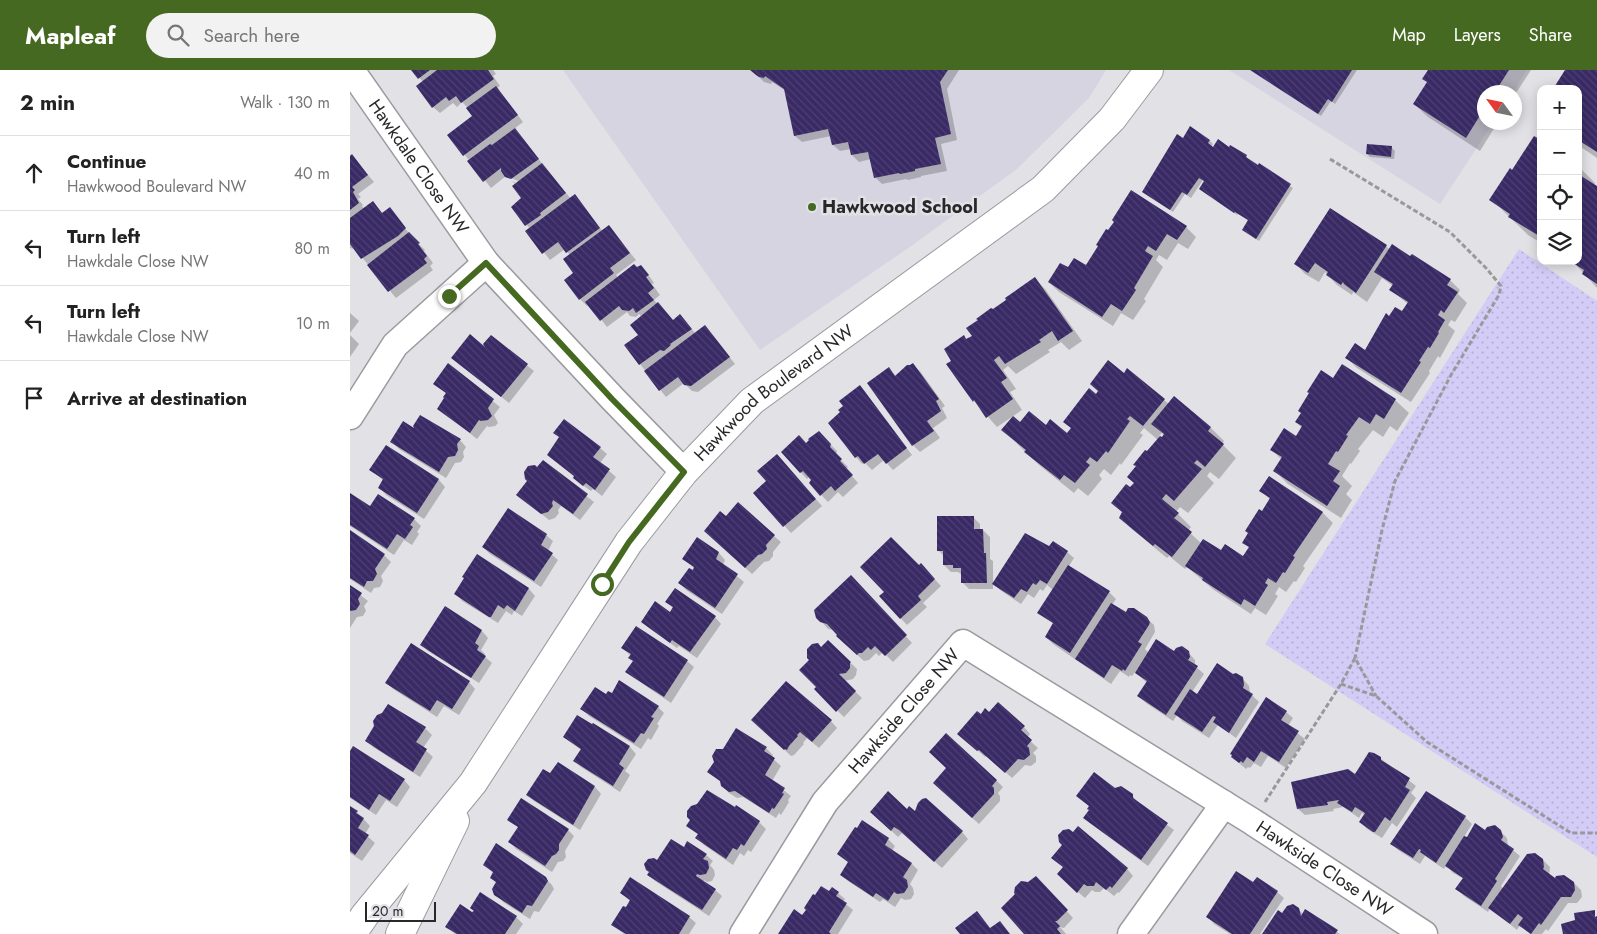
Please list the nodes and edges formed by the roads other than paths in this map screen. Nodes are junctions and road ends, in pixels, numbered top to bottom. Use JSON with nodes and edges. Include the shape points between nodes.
{"nodes":[{"id":1,"x":350,"y":70,"type":"edge"},
{"id":2,"x":1149,"y":70,"type":"edge"},
{"id":3,"x":486,"y":263,"type":"junction"},
{"id":4,"x":350,"y":416,"type":"edge"},
{"id":5,"x":684,"y":472,"type":"junction"},
{"id":6,"x":473,"y":783,"type":"junction"},
{"id":7,"x":1224,"y":804,"type":"junction"},
{"id":8,"x":352,"y":934,"type":"edge"},
{"id":9,"x":400,"y":934,"type":"edge"},
{"id":10,"x":743,"y":934,"type":"edge"},
{"id":11,"x":1131,"y":934,"type":"edge"},
{"id":12,"x":1424,"y":934,"type":"edge"}],
"edges":[{"from":1,"to":3,"type":"street","name":"Hawkdale Close NW"},
{"from":2,"to":5,"type":"street","name":"Hawkwood Boulevard NW","via":[[1112,119],[1043,189],[752,401]]},
{"from":3,"to":4,"type":"street","via":[[395,345]]},
{"from":3,"to":5,"type":"street","name":"Hawkdale Close NW"},
{"from":5,"to":6,"type":"street","name":"Hawkwood Boulevard NW","via":[[629,542]]},
{"from":6,"to":8,"type":"street","name":"Hawkwood Boulevard NW"},
{"from":6,"to":9,"type":"street","name":"Hawkwood Boulevard NW"},
{"from":7,"to":10,"type":"street","name":"Hawkside Close NW","via":[[963,643],[825,802]]},
{"from":7,"to":11,"type":"street"},
{"from":7,"to":12,"type":"street","name":"Hawkside Close NW"}]}
